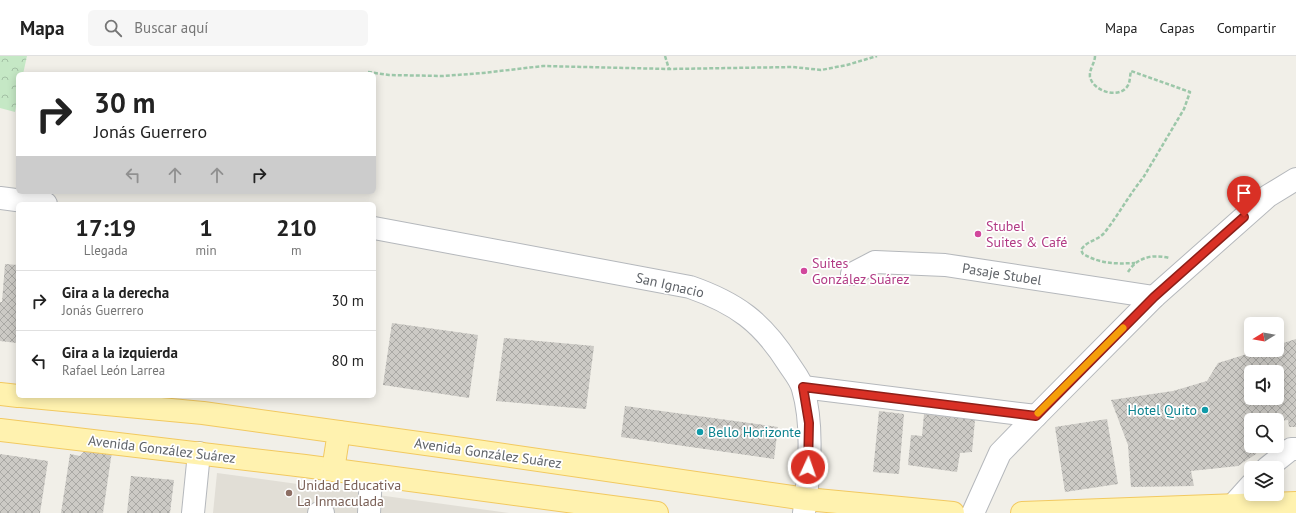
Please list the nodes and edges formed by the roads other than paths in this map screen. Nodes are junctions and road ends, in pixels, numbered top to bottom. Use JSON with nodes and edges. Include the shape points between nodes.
{"nodes":[{"id":1,"x":1296,"y":179,"type":"edge"},
{"id":2,"x":0,"y":198,"type":"edge"},
{"id":3,"x":31,"y":202,"type":"edge"},
{"id":4,"x":376,"y":228,"type":"edge"},
{"id":5,"x":852,"y":274,"type":"dead end"},
{"id":6,"x":1154,"y":297,"type":"junction"},
{"id":7,"x":803,"y":387,"type":"junction"},
{"id":8,"x":0,"y":394,"type":"edge"},
{"id":9,"x":16,"y":396,"type":"edge"},
{"id":10,"x":67,"y":398,"type":"edge"},
{"id":11,"x":90,"y":399,"type":"edge"},
{"id":12,"x":1036,"y":416,"type":"junction"},
{"id":13,"x":0,"y":430,"type":"edge"},
{"id":14,"x":339,"y":432,"type":"junction"},
{"id":15,"x":1296,"y":449,"type":"edge"},
{"id":16,"x":199,"y":453,"type":"junction"},
{"id":17,"x":1276,"y":461,"type":"edge"},
{"id":18,"x":333,"y":470,"type":"junction"},
{"id":19,"x":371,"y":475,"type":"junction"},
{"id":20,"x":1244,"y":494,"type":"edge"},
{"id":21,"x":1296,"y":503,"type":"edge"},
{"id":22,"x":805,"y":506,"type":"edge"},
{"id":23,"x":1233,"y":509,"type":"edge"},
{"id":24,"x":193,"y":513,"type":"edge"},
{"id":25,"x":320,"y":513,"type":"edge"},
{"id":26,"x":324,"y":513,"type":"edge"},
{"id":27,"x":369,"y":513,"type":"edge"},
{"id":28,"x":657,"y":513,"type":"edge"},
{"id":29,"x":953,"y":513,"type":"edge"},
{"id":30,"x":973,"y":513,"type":"edge"},
{"id":31,"x":1022,"y":513,"type":"edge"}],
"edges":[{"from":1,"to":6,"type":"street","via":[[1268,196]]},
{"from":2,"to":3,"type":"street"},
{"from":4,"to":7,"type":"street","name":"San Ignacio","via":[[682,285],[707,292],[753,319],[780,351]]},
{"from":5,"to":6,"type":"street","name":"Pasaje Stubel","via":[[875,262],[944,265]]},
{"from":6,"to":12,"type":"street"},
{"from":7,"to":12,"type":"street"},
{"from":7,"to":22,"type":"street","name":"San Ignacio","via":[[809,423]]},
{"from":8,"to":9,"type":"main road"},
{"from":10,"to":11,"type":"main road","name":"Avenida González Suárez"},
{"from":11,"to":14,"type":"main road","name":"Avenida González Suárez"},
{"from":12,"to":30,"type":"street","via":[[1000,454]]},
{"from":13,"to":16,"type":"main road","name":"Avenida González Suárez"},
{"from":14,"to":18,"type":"main road"},
{"from":14,"to":22,"type":"main road","name":"Avenida González Suárez"},
{"from":15,"to":17,"type":"street","via":[[1291,449]]},
{"from":16,"to":18,"type":"main road","name":"Avenida González Suárez"},
{"from":16,"to":24,"type":"street"},
{"from":18,"to":19,"type":"main road","name":"Avenida González Suárez"},
{"from":19,"to":27,"type":"street"},
{"from":19,"to":28,"type":"main road","name":"Avenida González Suárez"},
{"from":20,"to":23,"type":"street"},
{"from":21,"to":23,"type":"main road"},
{"from":22,"to":29,"type":"main road","name":"Avenida González Suárez"},
{"from":23,"to":31,"type":"main road"},
{"from":25,"to":26,"type":"street"}]}
